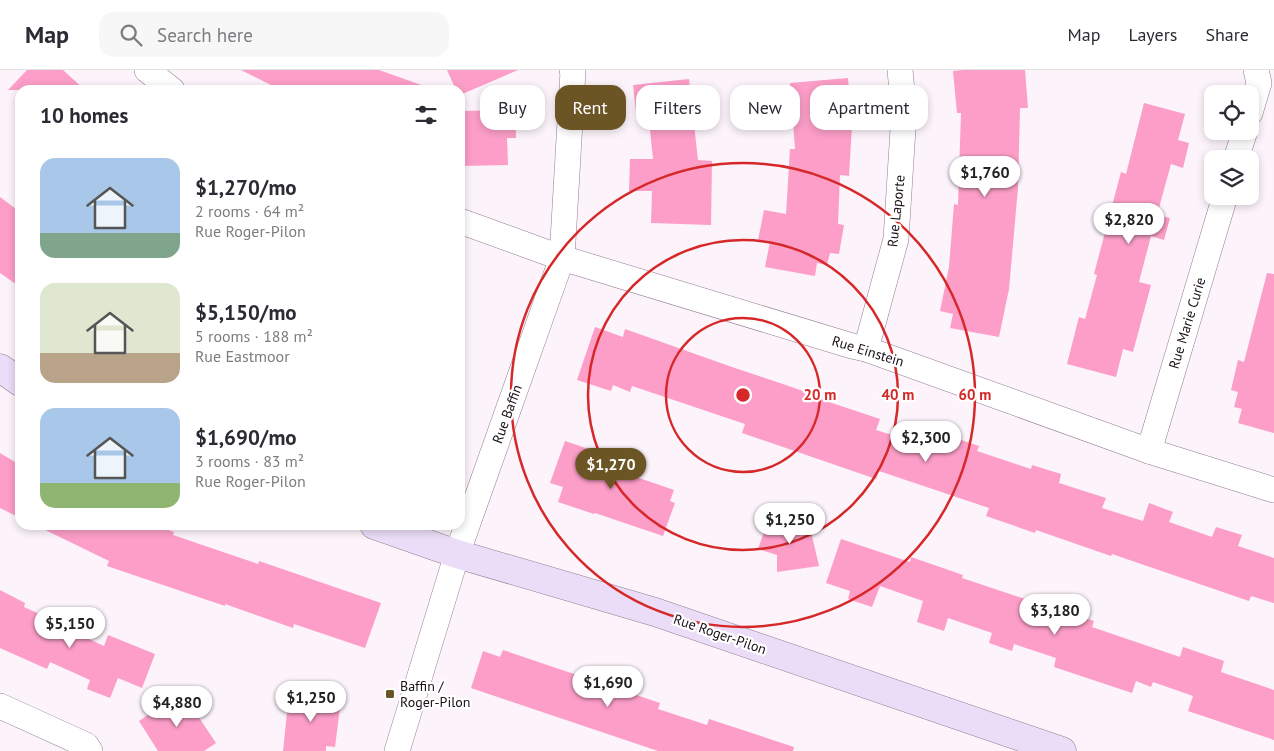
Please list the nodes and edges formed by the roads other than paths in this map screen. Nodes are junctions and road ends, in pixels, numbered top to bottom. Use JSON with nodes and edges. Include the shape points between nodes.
{"nodes":[{"id":1,"x":147,"y":70,"type":"edge"},
{"id":2,"x":572,"y":70,"type":"edge"},
{"id":3,"x":900,"y":70,"type":"edge"},
{"id":4,"x":1256,"y":70,"type":"edge"},
{"id":5,"x":166,"y":85,"type":"edge"},
{"id":6,"x":1258,"y":85,"type":"edge"},
{"id":7,"x":1222,"y":205,"type":"edge"},
{"id":8,"x":465,"y":223,"type":"edge"},
{"id":9,"x":562,"y":258,"type":"junction"},
{"id":10,"x":866,"y":349,"type":"junction"},
{"id":11,"x":0,"y":368,"type":"edge"},
{"id":12,"x":15,"y":378,"type":"edge"},
{"id":13,"x":1149,"y":451,"type":"junction"},
{"id":14,"x":1274,"y":490,"type":"edge"},
{"id":15,"x":388,"y":530,"type":"edge"},
{"id":16,"x":457,"y":554,"type":"junction"},
{"id":17,"x":0,"y":706,"type":"edge"},
{"id":18,"x":90,"y":751,"type":"edge"},
{"id":19,"x":397,"y":751,"type":"edge"},
{"id":20,"x":1062,"y":751,"type":"edge"}],
"edges":[{"from":1,"to":5,"type":"street"},
{"from":2,"to":9,"type":"street","name":"Rue Baffin"},
{"from":3,"to":10,"type":"street","name":"Rue Laporte","via":[[904,113],[896,239]]},
{"from":4,"to":6,"type":"street"},
{"from":7,"to":13,"type":"street","name":"Rue Marie Curie"},
{"from":8,"to":9,"type":"street","name":"Rue Einstein"},
{"from":9,"to":10,"type":"street","name":"Rue Einstein"},
{"from":9,"to":16,"type":"street","name":"Rue Baffin"},
{"from":10,"to":13,"type":"street","name":"Rue Einstein"},
{"from":11,"to":12,"type":"street"},
{"from":13,"to":14,"type":"street","name":"Rue Einstein"},
{"from":15,"to":16,"type":"street","name":"Rue Roger-Pilon"},
{"from":16,"to":19,"type":"street","name":"Rue Baffin"},
{"from":16,"to":20,"type":"street","name":"Rue Roger-Pilon","via":[[655,612]]},
{"from":17,"to":18,"type":"street","via":[[86,745]]}]}
